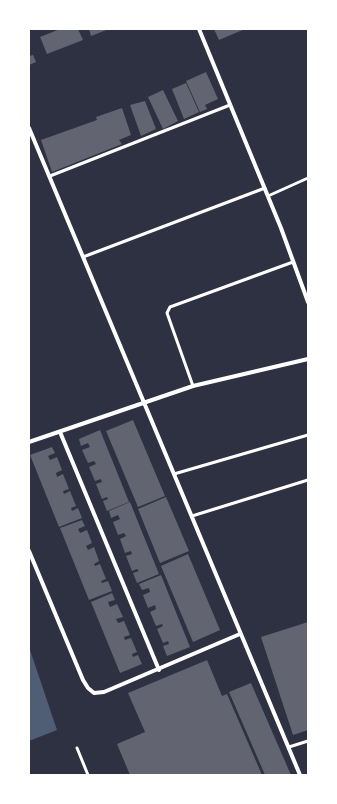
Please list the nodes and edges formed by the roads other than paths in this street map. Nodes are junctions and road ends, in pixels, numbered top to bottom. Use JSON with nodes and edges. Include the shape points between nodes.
{"nodes":[{"id":1,"x":199,"y":29,"type":"edge"},
{"id":2,"x":230,"y":105,"type":"junction"},
{"id":3,"x":29,"y":128,"type":"edge"},
{"id":4,"x":50,"y":176,"type":"junction"},
{"id":5,"x":308,"y":178,"type":"edge"},
{"id":6,"x":265,"y":188,"type":"junction"},
{"id":7,"x":268,"y":196,"type":"junction"},
{"id":8,"x":83,"y":257,"type":"junction"},
{"id":9,"x":293,"y":262,"type":"junction"},
{"id":10,"x":308,"y":302,"type":"edge"},
{"id":11,"x":308,"y":360,"type":"edge"},
{"id":12,"x":193,"y":386,"type":"junction"},
{"id":13,"x":144,"y":403,"type":"junction"},
{"id":14,"x":60,"y":432,"type":"junction"},
{"id":15,"x":308,"y":435,"type":"edge"},
{"id":16,"x":29,"y":442,"type":"edge"},
{"id":17,"x":174,"y":474,"type":"junction"},
{"id":18,"x":308,"y":480,"type":"edge"},
{"id":19,"x":192,"y":516,"type":"junction"},
{"id":20,"x":29,"y":551,"type":"edge"},
{"id":21,"x":240,"y":634,"type":"junction"},
{"id":22,"x":159,"y":670,"type":"junction"},
{"id":23,"x":308,"y":741,"type":"edge"},
{"id":24,"x":289,"y":747,"type":"junction"},
{"id":25,"x":77,"y":748,"type":"dead end"},
{"id":26,"x":88,"y":775,"type":"edge"},
{"id":27,"x":300,"y":775,"type":"edge"}],
"edges":[{"from":1,"to":2,"type":"street"},
{"from":2,"to":4,"type":"lane"},
{"from":2,"to":6,"type":"street"},
{"from":3,"to":4,"type":"street"},
{"from":4,"to":8,"type":"street"},
{"from":5,"to":7,"type":"lane"},
{"from":6,"to":7,"type":"street"},
{"from":6,"to":8,"type":"lane"},
{"from":7,"to":9,"type":"street"},
{"from":8,"to":13,"type":"street"},
{"from":9,"to":10,"type":"street"},
{"from":9,"to":12,"type":"lane","via":[[170,307],[167,313]]},
{"from":11,"to":12,"type":"street"},
{"from":12,"to":13,"type":"street"},
{"from":13,"to":14,"type":"street"},
{"from":13,"to":17,"type":"street"},
{"from":14,"to":16,"type":"street"},
{"from":14,"to":22,"type":"street"},
{"from":15,"to":17,"type":"lane"},
{"from":17,"to":19,"type":"street"},
{"from":18,"to":19,"type":"lane"},
{"from":19,"to":21,"type":"street"},
{"from":20,"to":22,"type":"street","via":[[88,688],[94,693],[104,692]]},
{"from":21,"to":22,"type":"street"},
{"from":21,"to":24,"type":"street"},
{"from":23,"to":24,"type":"lane"},
{"from":24,"to":27,"type":"street"},
{"from":25,"to":26,"type":"lane"}]}
